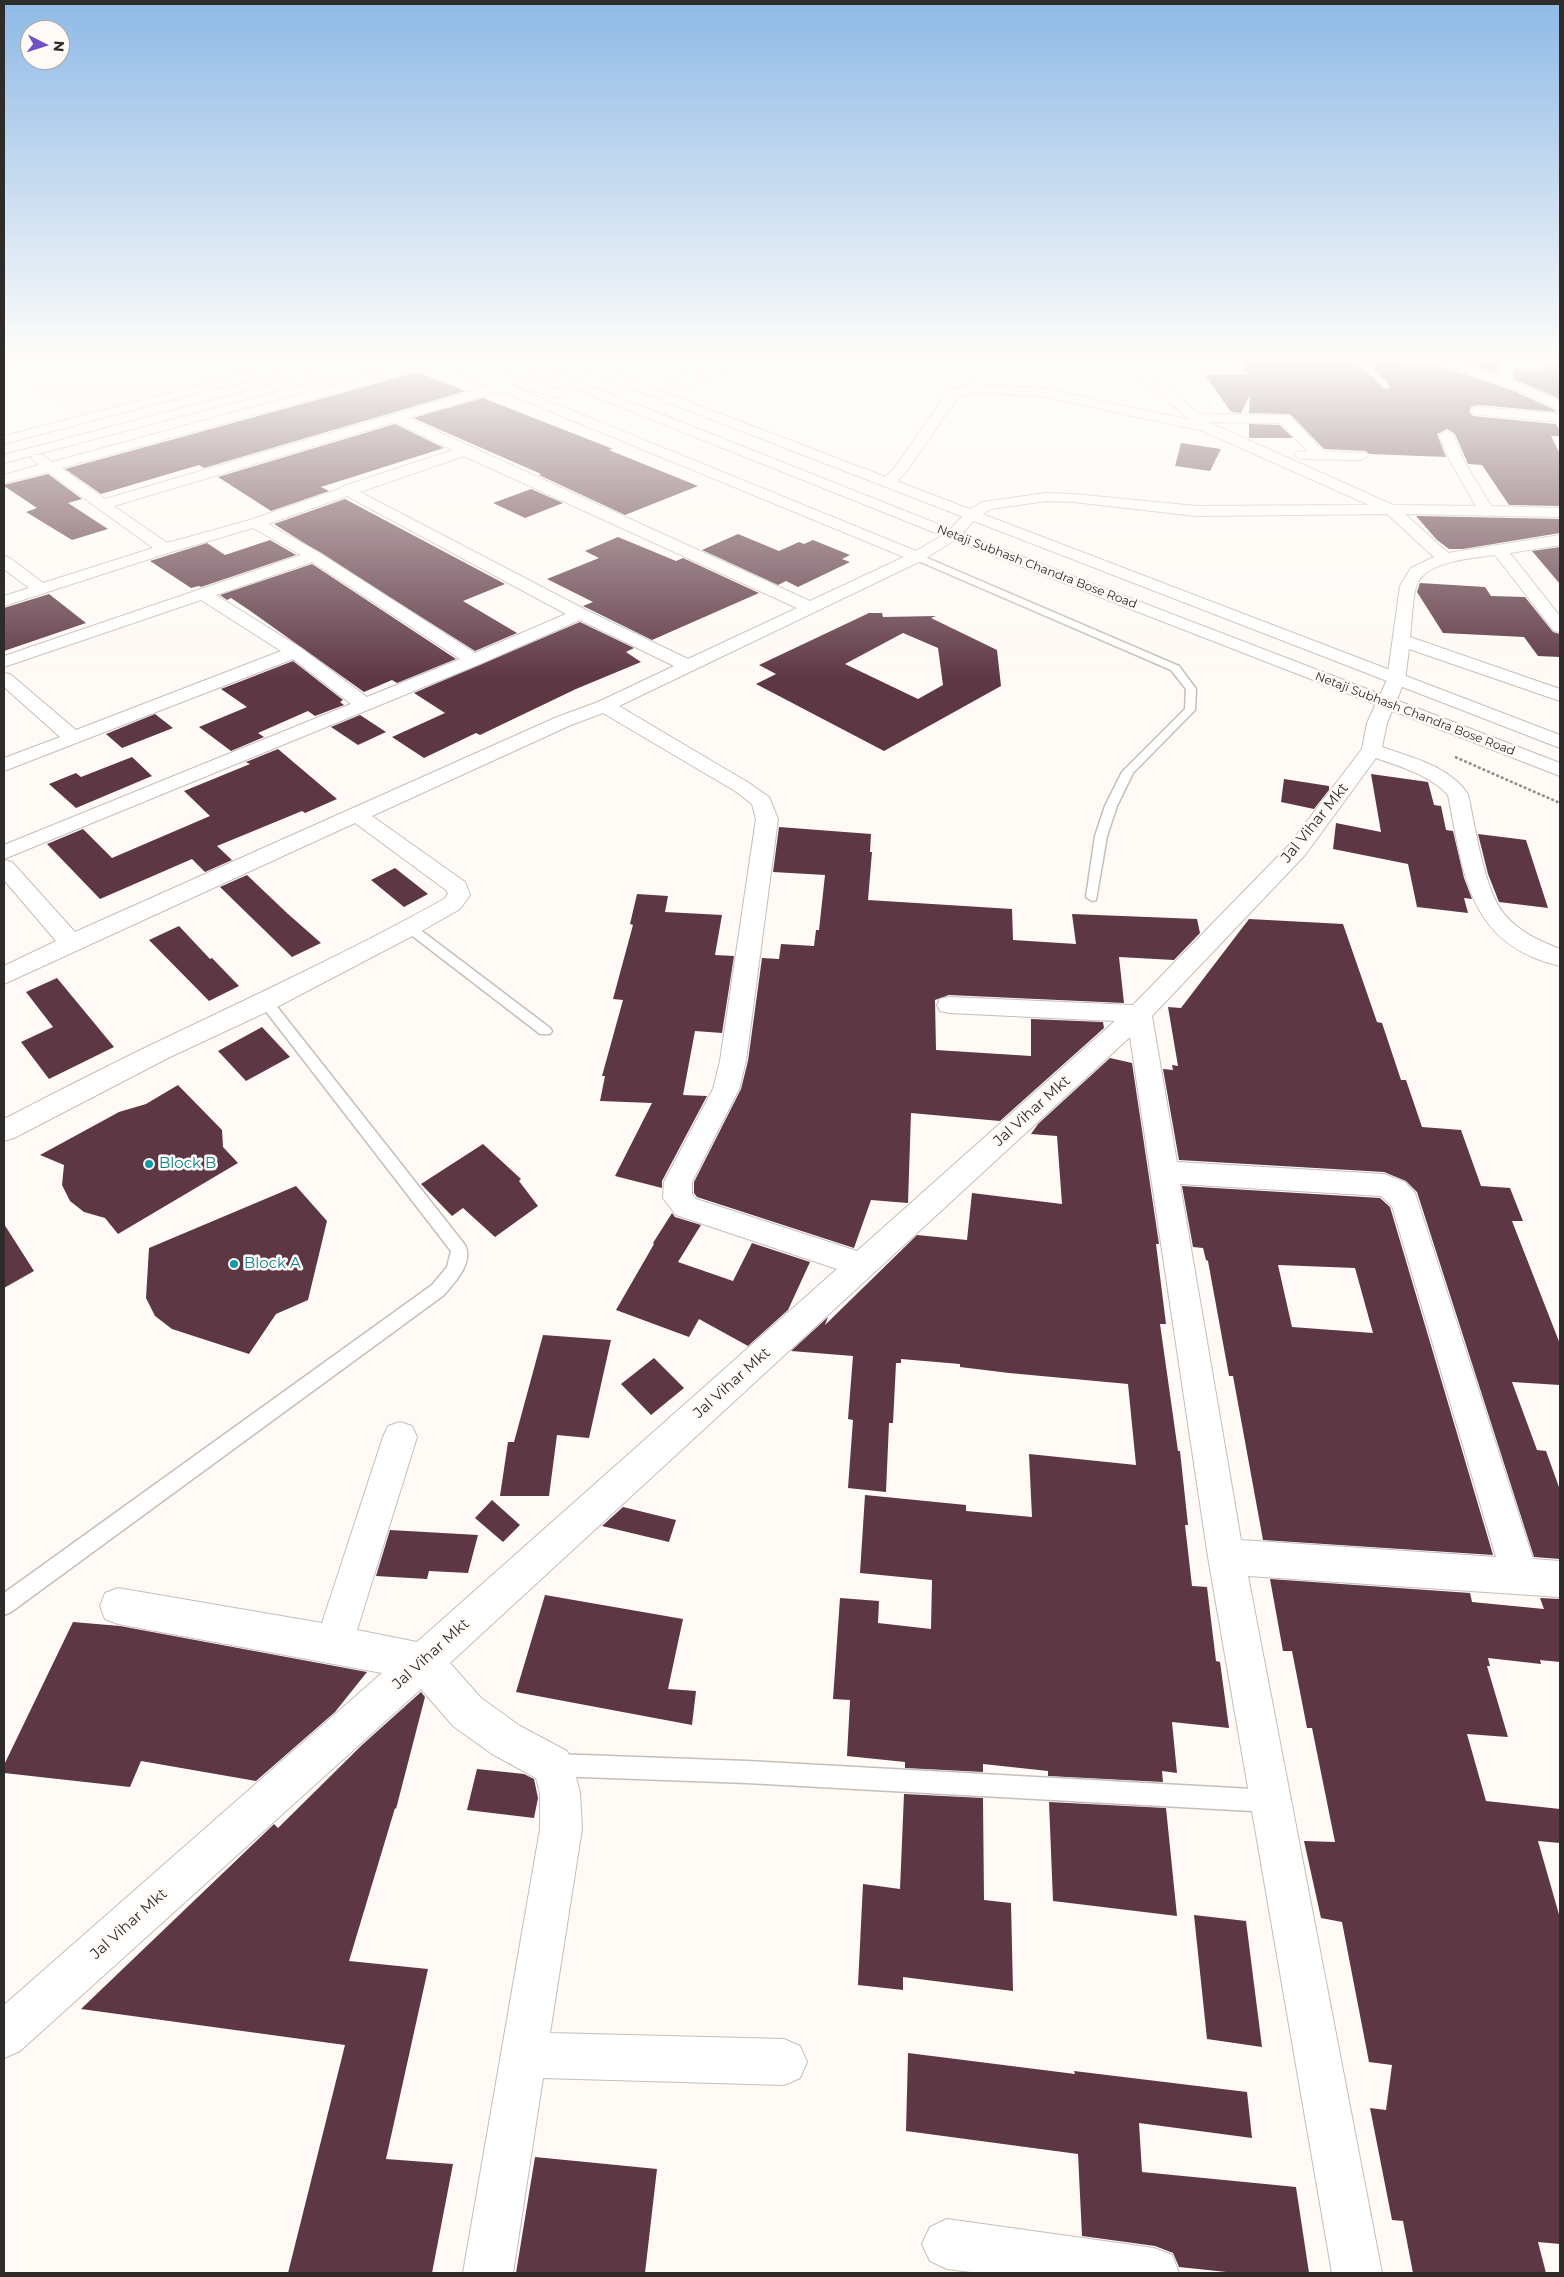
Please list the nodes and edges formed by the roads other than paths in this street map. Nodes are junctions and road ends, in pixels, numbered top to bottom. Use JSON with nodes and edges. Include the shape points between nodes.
{"nodes":[{"id":1,"x":48,"y":466,"type":"joint"},
{"id":2,"x":232,"y":466,"type":"edge"},
{"id":3,"x":420,"y":466,"type":"edge"},
{"id":4,"x":497,"y":466,"type":"edge"},
{"id":5,"x":694,"y":466,"type":"edge"},
{"id":6,"x":783,"y":466,"type":"edge"},
{"id":7,"x":848,"y":466,"type":"edge"},
{"id":8,"x":903,"y":466,"type":"edge"},
{"id":9,"x":1291,"y":466,"type":"edge"},
{"id":10,"x":1461,"y":466,"type":"edge"},
{"id":11,"x":4,"y":479,"type":"edge"},
{"id":12,"x":888,"y":482,"type":"junction"},
{"id":13,"x":346,"y":490,"type":"junction"},
{"id":14,"x":101,"y":505,"type":"junction"},
{"id":15,"x":1391,"y":509,"type":"junction"},
{"id":16,"x":1486,"y":510,"type":"junction"},
{"id":17,"x":1560,"y":512,"type":"edge"},
{"id":18,"x":971,"y":515,"type":"junction"},
{"id":19,"x":255,"y":522,"type":"junction"},
{"id":20,"x":953,"y":535,"type":"junction"},
{"id":21,"x":1560,"y":540,"type":"edge"},
{"id":22,"x":164,"y":549,"type":"junction"},
{"id":23,"x":1500,"y":550,"type":"junction"},
{"id":24,"x":314,"y":556,"type":"junction"},
{"id":25,"x":917,"y":557,"type":"junction"},
{"id":26,"x":1445,"y":558,"type":"junction"},
{"id":27,"x":4,"y":562,"type":"edge"},
{"id":28,"x":41,"y":589,"type":"junction"},
{"id":29,"x":204,"y":596,"type":"junction"},
{"id":30,"x":4,"y":601,"type":"edge"},
{"id":31,"x":811,"y":608,"type":"junction"},
{"id":32,"x":580,"y":614,"type":"junction"},
{"id":33,"x":1560,"y":627,"type":"edge"},
{"id":34,"x":1401,"y":640,"type":"junction"},
{"id":35,"x":295,"y":652,"type":"junction"},
{"id":36,"x":474,"y":660,"type":"junction"},
{"id":37,"x":4,"y":662,"type":"edge"},
{"id":38,"x":688,"y":666,"type":"junction"},
{"id":39,"x":1552,"y":674,"type":"dead end"},
{"id":40,"x":4,"y":678,"type":"edge"},
{"id":41,"x":1512,"y":678,"type":"junction"},
{"id":42,"x":1396,"y":680,"type":"junction"},
{"id":43,"x":1560,"y":696,"type":"edge"},
{"id":44,"x":1385,"y":702,"type":"junction"},
{"id":45,"x":364,"y":704,"type":"junction"},
{"id":46,"x":605,"y":706,"type":"junction"},
{"id":47,"x":73,"y":738,"type":"junction"},
{"id":48,"x":1560,"y":742,"type":"edge"},
{"id":49,"x":1372,"y":750,"type":"junction"},
{"id":50,"x":4,"y":765,"type":"edge"},
{"id":51,"x":1560,"y":770,"type":"edge"},
{"id":52,"x":357,"y":815,"type":"junction"},
{"id":53,"x":4,"y":853,"type":"edge"},
{"id":54,"x":4,"y":867,"type":"edge"},
{"id":55,"x":1092,"y":897,"type":"dead end"},
{"id":56,"x":410,"y":928,"type":"junction"},
{"id":57,"x":71,"y":943,"type":"junction"},
{"id":58,"x":1560,"y":958,"type":"edge"},
{"id":59,"x":4,"y":976,"type":"edge"},
{"id":60,"x":266,"y":1002,"type":"junction"},
{"id":61,"x":949,"y":1005,"type":"dead end"},
{"id":62,"x":1139,"y":1014,"type":"junction"},
{"id":63,"x":545,"y":1030,"type":"dead end"},
{"id":64,"x":4,"y":1131,"type":"edge"},
{"id":65,"x":1164,"y":1172,"type":"junction"},
{"id":66,"x":862,"y":1265,"type":"junction"},
{"id":67,"x":400,"y":1437,"type":"dead end"},
{"id":68,"x":1226,"y":1557,"type":"junction"},
{"id":69,"x":1520,"y":1576,"type":"junction"},
{"id":70,"x":1560,"y":1579,"type":"edge"},
{"id":71,"x":4,"y":1605,"type":"edge"},
{"id":72,"x":118,"y":1606,"type":"dead end"},
{"id":73,"x":334,"y":1644,"type":"junction"},
{"id":74,"x":423,"y":1662,"type":"junction"},
{"id":75,"x":553,"y":1765,"type":"junction"},
{"id":76,"x":1271,"y":1801,"type":"junction"},
{"id":77,"x":4,"y":2034,"type":"edge"},
{"id":78,"x":526,"y":2039,"type":"junction"},
{"id":79,"x":784,"y":2062,"type":"dead end"},
{"id":80,"x":947,"y":2244,"type":"dead end"},
{"id":81,"x":488,"y":2273,"type":"edge"},
{"id":82,"x":1154,"y":2273,"type":"edge"},
{"id":83,"x":1357,"y":2273,"type":"edge"}],
"edges":[{"from":1,"to":11,"type":"street"},
{"from":1,"to":14,"type":"street"},
{"from":2,"to":14,"type":"street"},
{"from":3,"to":13,"type":"street"},
{"from":4,"to":31,"type":"street"},
{"from":5,"to":25,"type":"street"},
{"from":6,"to":20,"type":"street","name":"Netaji Subhash Chandra Bose Road"},
{"from":7,"to":12,"type":"street","name":"Netaji Subhash Chandra Bose Road"},
{"from":8,"to":12,"type":"street"},
{"from":9,"to":15,"type":"street"},
{"from":10,"to":16,"type":"street"},
{"from":12,"to":18,"type":"street","name":"Netaji Subhash Chandra Bose Road"},
{"from":13,"to":19,"type":"street"},
{"from":13,"to":32,"type":"street"},
{"from":14,"to":22,"type":"street"},
{"from":15,"to":16,"type":"street"},
{"from":15,"to":18,"type":"street","via":[[1196,511],[1055,496],[988,505]]},
{"from":15,"to":26,"type":"street"},
{"from":16,"to":17,"type":"street"},
{"from":18,"to":20,"type":"street"},
{"from":18,"to":42,"type":"street","name":"Netaji Subhash Chandra Bose Road"},
{"from":19,"to":22,"type":"street"},
{"from":19,"to":24,"type":"street"},
{"from":20,"to":25,"type":"street"},
{"from":20,"to":44,"type":"street","name":"Netaji Subhash Chandra Bose Road"},
{"from":21,"to":23,"type":"street","name":"Jal Vihar Mkt"},
{"from":22,"to":28,"type":"street"},
{"from":23,"to":26,"type":"street","name":"Jal Vihar Mkt"},
{"from":23,"to":33,"type":"street"},
{"from":24,"to":29,"type":"street"},
{"from":24,"to":36,"type":"street"},
{"from":25,"to":31,"type":"street"},
{"from":25,"to":55,"type":"lane","via":[[1175,668],[1192,689],[1190,710],[1128,772],[1111,806],[1102,836]]},
{"from":26,"to":34,"type":"street","name":"Jal Vihar Mkt","via":[[1417,571],[1408,586]]},
{"from":27,"to":28,"type":"street"},
{"from":28,"to":30,"type":"street"},
{"from":29,"to":35,"type":"street"},
{"from":29,"to":37,"type":"street"},
{"from":31,"to":38,"type":"street"},
{"from":32,"to":36,"type":"street"},
{"from":32,"to":38,"type":"street"},
{"from":34,"to":41,"type":"street"},
{"from":34,"to":42,"type":"street","name":"Jal Vihar Mkt"},
{"from":35,"to":45,"type":"street"},
{"from":35,"to":47,"type":"street"},
{"from":36,"to":45,"type":"street"},
{"from":38,"to":46,"type":"street"},
{"from":39,"to":41,"type":"street","via":[[1526,672]]},
{"from":40,"to":47,"type":"street"},
{"from":41,"to":43,"type":"street"},
{"from":42,"to":44,"type":"street","name":"Jal Vihar Mkt"},
{"from":42,"to":48,"type":"street","name":"Netaji Subhash Chandra Bose Road"},
{"from":44,"to":49,"type":"street","name":"Jal Vihar Mkt"},
{"from":44,"to":51,"type":"street","name":"Netaji Subhash Chandra Bose Road"},
{"from":45,"to":53,"type":"street"},
{"from":46,"to":52,"type":"street","via":[[564,721]]},
{"from":46,"to":66,"type":"street","via":[[762,801],[767,820],[733,1060],[726,1089],[678,1182],[677,1198],[686,1208]]},
{"from":47,"to":50,"type":"street"},
{"from":49,"to":58,"type":"street","via":[[1450,783],[1458,794],[1483,900],[1494,919],[1517,938]]},
{"from":49,"to":62,"type":"street","name":"Jal Vihar Mkt","via":[[1297,850]]},
{"from":52,"to":56,"type":"street","via":[[457,887],[459,895],[452,904]]},
{"from":52,"to":57,"type":"street"},
{"from":54,"to":57,"type":"street"},
{"from":56,"to":60,"type":"street"},
{"from":56,"to":63,"type":"lane"},
{"from":57,"to":59,"type":"street"},
{"from":60,"to":64,"type":"street"},
{"from":60,"to":71,"type":"lane","via":[[459,1250],[455,1270],[438,1290]]},
{"from":61,"to":62,"type":"street"},
{"from":62,"to":65,"type":"street"},
{"from":62,"to":66,"type":"street","name":"Jal Vihar Mkt"},
{"from":65,"to":68,"type":"street"},
{"from":65,"to":69,"type":"street","via":[[1384,1185],[1395,1190],[1405,1201]]},
{"from":66,"to":74,"type":"street","name":"Jal Vihar Mkt"},
{"from":67,"to":73,"type":"street"},
{"from":68,"to":69,"type":"street"},
{"from":68,"to":76,"type":"street"},
{"from":69,"to":70,"type":"street"},
{"from":72,"to":73,"type":"street"},
{"from":73,"to":74,"type":"street"},
{"from":74,"to":75,"type":"street","via":[[467,1712],[506,1740]]},
{"from":74,"to":77,"type":"street","name":"Jal Vihar Mkt"},
{"from":75,"to":76,"type":"lane","via":[[747,1772]]},
{"from":75,"to":78,"type":"street","via":[[560,1793],[561,1829]]},
{"from":76,"to":83,"type":"street"},
{"from":78,"to":79,"type":"street","via":[[531,2049],[544,2056]]},
{"from":78,"to":81,"type":"street"},
{"from":80,"to":82,"type":"street"}]}
